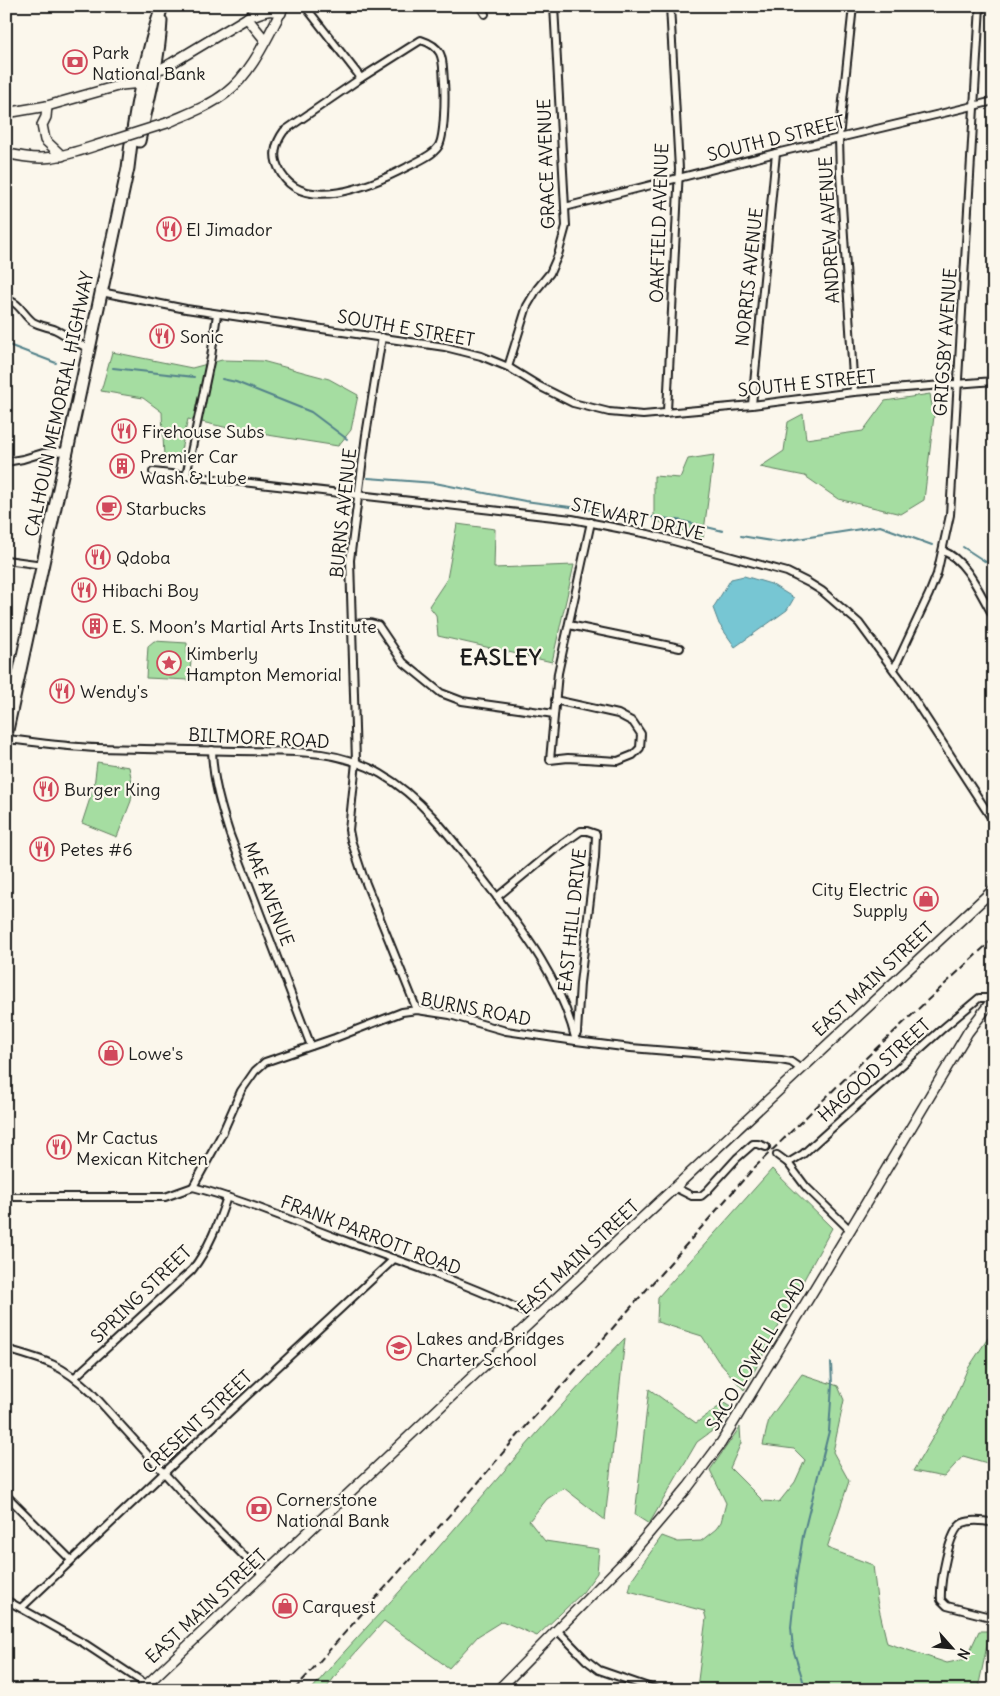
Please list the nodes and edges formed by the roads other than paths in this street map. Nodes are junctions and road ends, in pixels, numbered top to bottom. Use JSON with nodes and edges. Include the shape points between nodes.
{"nodes":[{"id":1,"x":262,"y":6,"type":"edge"},
{"id":2,"x":305,"y":6,"type":"edge"},
{"id":3,"x":480,"y":6,"type":"edge"},
{"id":4,"x":554,"y":6,"type":"edge"},
{"id":5,"x":670,"y":6,"type":"edge"},
{"id":6,"x":853,"y":6,"type":"edge"},
{"id":7,"x":980,"y":6,"type":"edge"},
{"id":8,"x":162,"y":7,"type":"edge"},
{"id":9,"x":282,"y":10,"type":"edge"},
{"id":10,"x":485,"y":14,"type":"dead end"},
{"id":11,"x":247,"y":18,"type":"junction"},
{"id":12,"x":265,"y":40,"type":"junction"},
{"id":13,"x":155,"y":69,"type":"junction"},
{"id":14,"x":361,"y":78,"type":"junction"},
{"id":15,"x":142,"y":83,"type":"junction"},
{"id":16,"x":994,"y":101,"type":"edge"},
{"id":17,"x":975,"y":105,"type":"junction"},
{"id":18,"x":47,"y":106,"type":"junction"},
{"id":19,"x":6,"y":113,"type":"edge"},
{"id":20,"x":840,"y":138,"type":"junction"},
{"id":21,"x":6,"y":153,"type":"edge"},
{"id":22,"x":776,"y":153,"type":"junction"},
{"id":23,"x":62,"y":156,"type":"junction"},
{"id":24,"x":128,"y":168,"type":"junction"},
{"id":25,"x":679,"y":178,"type":"junction"},
{"id":26,"x":565,"y":207,"type":"junction"},
{"id":27,"x":101,"y":292,"type":"junction"},
{"id":28,"x":6,"y":300,"type":"edge"},
{"id":29,"x":217,"y":314,"type":"junction"},
{"id":30,"x":382,"y":337,"type":"junction"},
{"id":31,"x":90,"y":349,"type":"junction"},
{"id":32,"x":508,"y":367,"type":"junction"},
{"id":33,"x":994,"y":381,"type":"edge"},
{"id":34,"x":957,"y":383,"type":"junction"},
{"id":35,"x":854,"y":392,"type":"junction"},
{"id":36,"x":752,"y":405,"type":"junction"},
{"id":37,"x":667,"y":411,"type":"junction"},
{"id":38,"x":67,"y":451,"type":"junction"},
{"id":39,"x":6,"y":462,"type":"edge"},
{"id":40,"x":153,"y":472,"type":"dead end"},
{"id":41,"x":186,"y":476,"type":"junction"},
{"id":42,"x":357,"y":494,"type":"junction"},
{"id":43,"x":591,"y":522,"type":"junction"},
{"id":44,"x":943,"y":551,"type":"junction"},
{"id":45,"x":6,"y":560,"type":"edge"},
{"id":46,"x":43,"y":565,"type":"junction"},
{"id":47,"x":994,"y":617,"type":"edge"},
{"id":48,"x":351,"y":624,"type":"junction"},
{"id":49,"x":569,"y":625,"type":"junction"},
{"id":50,"x":680,"y":648,"type":"dead end"},
{"id":51,"x":894,"y":669,"type":"junction"},
{"id":52,"x":555,"y":700,"type":"junction"},
{"id":53,"x":554,"y":714,"type":"junction"},
{"id":54,"x":6,"y":735,"type":"edge"},
{"id":55,"x":6,"y":740,"type":"edge"},
{"id":56,"x":212,"y":750,"type":"junction"},
{"id":57,"x":356,"y":762,"type":"junction"},
{"id":58,"x":994,"y":822,"type":"edge"},
{"id":59,"x":994,"y":889,"type":"edge"},
{"id":60,"x":497,"y":897,"type":"junction"},
{"id":61,"x":994,"y":998,"type":"edge"},
{"id":62,"x":417,"y":1010,"type":"junction"},
{"id":63,"x":576,"y":1041,"type":"junction"},
{"id":64,"x":311,"y":1046,"type":"junction"},
{"id":65,"x":801,"y":1069,"type":"junction"},
{"id":66,"x":766,"y":1147,"type":"dead end"},
{"id":67,"x":776,"y":1155,"type":"tunnel mouth"},
{"id":68,"x":788,"y":1163,"type":"junction"},
{"id":69,"x":193,"y":1187,"type":"junction"},
{"id":70,"x":676,"y":1188,"type":"junction"},
{"id":71,"x":6,"y":1197,"type":"edge"},
{"id":72,"x":227,"y":1197,"type":"junction"},
{"id":73,"x":850,"y":1230,"type":"junction"},
{"id":74,"x":394,"y":1259,"type":"junction"},
{"id":75,"x":536,"y":1318,"type":"junction"},
{"id":76,"x":6,"y":1349,"type":"edge"},
{"id":77,"x":75,"y":1377,"type":"junction"},
{"id":78,"x":164,"y":1472,"type":"junction"},
{"id":79,"x":6,"y":1495,"type":"edge"},
{"id":80,"x":994,"y":1523,"type":"edge"},
{"id":81,"x":71,"y":1560,"type":"junction"},
{"id":82,"x":263,"y":1575,"type":"junction"},
{"id":83,"x":6,"y":1600,"type":"edge"},
{"id":84,"x":21,"y":1608,"type":"junction"},
{"id":85,"x":994,"y":1618,"type":"edge"},
{"id":86,"x":557,"y":1630,"type":"junction"},
{"id":87,"x":144,"y":1687,"type":"edge"},
{"id":88,"x":498,"y":1690,"type":"edge"},
{"id":89,"x":657,"y":1690,"type":"edge"}],
"edges":[{"from":1,"to":11,"type":"street"},
{"from":2,"to":14,"type":"street"},
{"from":3,"to":10,"type":"street"},
{"from":4,"to":26,"type":"street","name":"GRACE AVENUE"},
{"from":5,"to":25,"type":"street","name":"OAKFIELD AVENUE"},
{"from":6,"to":20,"type":"street","name":"ANDREW AVENUE"},
{"from":7,"to":17,"type":"street","name":"GRIGSBY AVENUE"},
{"from":8,"to":13,"type":"highway","name":"CALHOUN MEMORIAL HIGHWAY"},
{"from":8,"to":15,"type":"highway","name":"CALHOUN MEMORIAL HIGHWAY","via":[[152,35]]},
{"from":9,"to":11,"type":"street","via":[[267,10]]},
{"from":9,"to":12,"type":"street"},
{"from":11,"to":12,"type":"street"},
{"from":11,"to":13,"type":"street","via":[[163,68]]},
{"from":12,"to":23,"type":"street","bridge":true,"via":[[243,76],[227,93],[207,106],[167,123]]},
{"from":13,"to":24,"type":"highway","name":"CALHOUN MEMORIAL HIGHWAY","via":[[137,148]]},
{"from":14,"to":14,"type":"street","via":[[422,40],[435,46],[442,58],[445,89],[438,147],[394,174],[361,187],[322,194],[294,187],[281,175],[276,163],[277,141],[284,131]]},
{"from":15,"to":18,"type":"street","via":[[121,85]]},
{"from":15,"to":24,"type":"highway","name":"CALHOUN MEMORIAL HIGHWAY"},
{"from":16,"to":17,"type":"street","name":"SOUTH D STREET"},
{"from":17,"to":20,"type":"street","name":"SOUTH D STREET"},
{"from":17,"to":34,"type":"street","name":"GRIGSBY AVENUE"},
{"from":18,"to":19,"type":"street"},
{"from":18,"to":23,"type":"street","via":[[42,125],[45,140]]},
{"from":20,"to":22,"type":"street","name":"SOUTH D STREET"},
{"from":20,"to":35,"type":"street","name":"ANDREW AVENUE"},
{"from":21,"to":23,"type":"street","via":[[28,158]]},
{"from":22,"to":25,"type":"street","name":"SOUTH D STREET"},
{"from":22,"to":36,"type":"street","name":"NORRIS AVENUE"},
{"from":24,"to":27,"type":"highway","name":"CALHOUN MEMORIAL HIGHWAY"},
{"from":25,"to":26,"type":"street","name":"SOUTH D STREET"},
{"from":25,"to":37,"type":"street","name":"OAKFIELD AVENUE"},
{"from":26,"to":32,"type":"street","name":"GRACE AVENUE","via":[[566,226],[558,254],[527,306]]},
{"from":27,"to":29,"type":"street","name":"SOUTH E STREET"},
{"from":27,"to":31,"type":"highway","name":"CALHOUN MEMORIAL HIGHWAY"},
{"from":28,"to":31,"type":"street","via":[[11,300],[33,322],[56,330],[77,345]]},
{"from":29,"to":30,"type":"street","name":"SOUTH E STREET"},
{"from":29,"to":41,"type":"street"},
{"from":30,"to":32,"type":"street","name":"SOUTH E STREET","via":[[445,347]]},
{"from":30,"to":42,"type":"street","name":"BURNS AVENUE"},
{"from":31,"to":38,"type":"highway","name":"CALHOUN MEMORIAL HIGHWAY"},
{"from":32,"to":37,"type":"street","name":"SOUTH E STREET","via":[[573,403],[609,412],[643,415]]},
{"from":33,"to":34,"type":"street","name":"SOUTH E STREET"},
{"from":34,"to":35,"type":"street","name":"SOUTH E STREET"},
{"from":34,"to":44,"type":"street","name":"GRIGSBY AVENUE","via":[[950,515]]},
{"from":35,"to":36,"type":"street","name":"SOUTH E STREET"},
{"from":36,"to":37,"type":"street","name":"SOUTH E STREET"},
{"from":38,"to":39,"type":"street"},
{"from":38,"to":46,"type":"highway","name":"CALHOUN MEMORIAL HIGHWAY"},
{"from":40,"to":41,"type":"street","name":"STEWART DRIVE"},
{"from":41,"to":42,"type":"street","name":"STEWART DRIVE"},
{"from":42,"to":43,"type":"street","name":"STEWART DRIVE"},
{"from":42,"to":48,"type":"street","name":"BURNS AVENUE","via":[[350,560]]},
{"from":43,"to":49,"type":"street"},
{"from":43,"to":51,"type":"street","name":"STEWART DRIVE","via":[[787,572],[822,591],[859,623]]},
{"from":44,"to":47,"type":"street","via":[[957,558]]},
{"from":44,"to":51,"type":"street","name":"GRIGSBY AVENUE","via":[[929,594]]},
{"from":45,"to":46,"type":"street"},
{"from":46,"to":54,"type":"highway","name":"CALHOUN MEMORIAL HIGHWAY"},
{"from":48,"to":53,"type":"street","via":[[378,625],[403,662],[441,693],[475,703]]},
{"from":48,"to":57,"type":"street","name":"BURNS AVENUE"},
{"from":49,"to":50,"type":"street"},
{"from":49,"to":52,"type":"street"},
{"from":51,"to":58,"type":"street","name":"STEWART DRIVE"},
{"from":52,"to":53,"type":"street"},
{"from":52,"to":53,"type":"street","via":[[618,714],[633,722],[641,734],[640,748],[618,761],[550,760]]},
{"from":55,"to":56,"type":"street","name":"BILTMORE ROAD","via":[[93,748]]},
{"from":56,"to":57,"type":"street","name":"BILTMORE ROAD","via":[[301,752]]},
{"from":56,"to":64,"type":"street","name":"MAE AVENUE","via":[[214,781],[230,835]]},
{"from":57,"to":60,"type":"street","name":"BILTMORE ROAD","via":[[402,788],[424,807]]},
{"from":57,"to":62,"type":"street","name":"BURNS AVENUE","via":[[349,830],[351,840]]},
{"from":59,"to":65,"type":"street","name":"EAST MAIN STREET"},
{"from":60,"to":63,"type":"street","name":"BILTMORE ROAD","via":[[548,970],[571,1020]]},
{"from":60,"to":63,"type":"street","name":"EAST HILL DRIVE","via":[[580,831],[596,834]]},
{"from":61,"to":68,"type":"street","name":"HAGOOD STREET","via":[[979,998],[803,1154]]},
{"from":61,"to":73,"type":"street","name":"SACO LOWELL ROAD","via":[[968,1032]]},
{"from":62,"to":63,"type":"street","name":"BURNS ROAD","via":[[506,1031]]},
{"from":62,"to":64,"type":"street","name":"BURNS ROAD","via":[[402,1012]]},
{"from":63,"to":65,"type":"street","name":"BURNS ROAD","via":[[781,1060],[792,1062]]},
{"from":64,"to":69,"type":"street","name":"BURNS ROAD","via":[[265,1062],[255,1071]]},
{"from":65,"to":70,"type":"street","name":"EAST MAIN STREET"},
{"from":66,"to":70,"type":"street","via":[[753,1144],[701,1196],[692,1196]]},
{"from":67,"to":68,"type":"street"},
{"from":68,"to":73,"type":"street","via":[[806,1187]]},
{"from":69,"to":71,"type":"street","via":[[165,1197]]},
{"from":69,"to":72,"type":"street","name":"FRANK PARROTT ROAD"},
{"from":70,"to":75,"type":"street","name":"EAST MAIN STREET"},
{"from":72,"to":74,"type":"street","name":"FRANK PARROTT ROAD"},
{"from":72,"to":77,"type":"street","name":"SPRING STREET","via":[[212,1240],[192,1270]]},
{"from":73,"to":86,"type":"street","name":"SACO LOWELL ROAD","via":[[721,1443],[626,1560]]},
{"from":74,"to":75,"type":"street","name":"FRANK PARROTT ROAD"},
{"from":74,"to":78,"type":"street","name":"CRESENT STREET"},
{"from":75,"to":82,"type":"street","name":"EAST MAIN STREET"},
{"from":76,"to":77,"type":"street","via":[[55,1364]]},
{"from":77,"to":78,"type":"street"},
{"from":78,"to":81,"type":"street","name":"CRESENT STREET"},
{"from":78,"to":82,"type":"street"},
{"from":79,"to":81,"type":"street"},
{"from":80,"to":85,"type":"street","via":[[963,1523],[956,1530],[940,1586],[941,1600],[947,1606]]},
{"from":81,"to":84,"type":"street","name":"CRESENT STREET"},
{"from":82,"to":87,"type":"street","name":"EAST MAIN STREET"},
{"from":83,"to":84,"type":"street"},
{"from":84,"to":87,"type":"street","via":[[126,1670]]},
{"from":86,"to":88,"type":"street","name":"SACO LOWELL ROAD"},
{"from":86,"to":89,"type":"street","via":[[599,1670]]}]}
